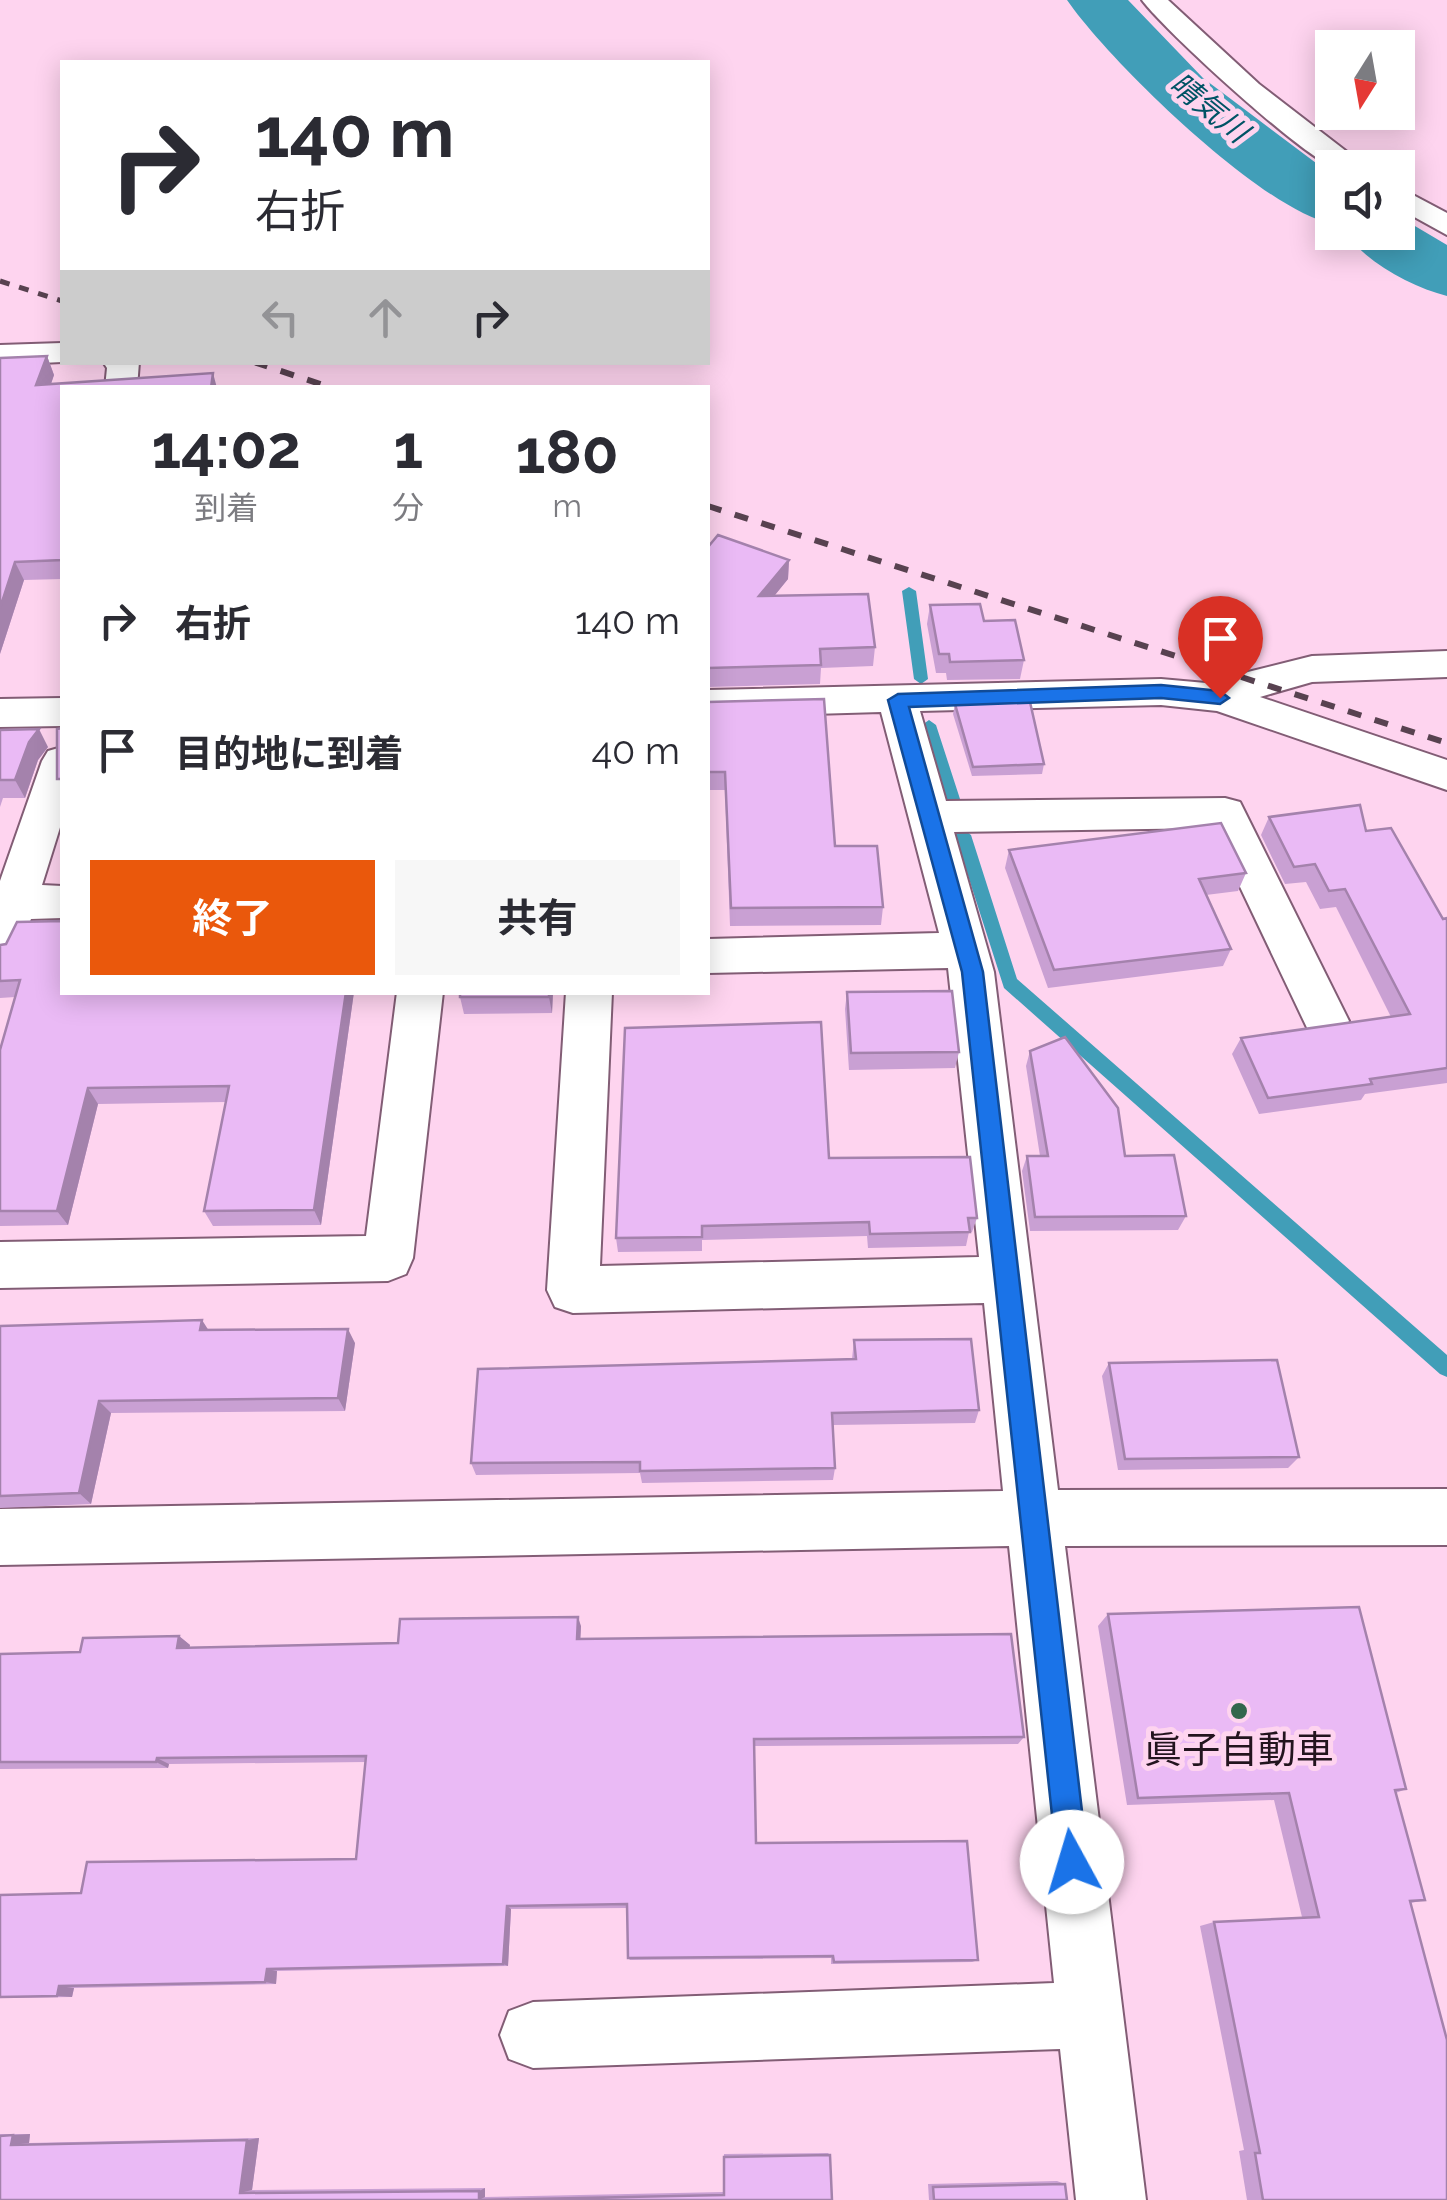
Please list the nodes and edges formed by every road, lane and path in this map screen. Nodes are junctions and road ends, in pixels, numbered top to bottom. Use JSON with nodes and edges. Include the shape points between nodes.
{"nodes":[{"id":1,"x":1154,"y":0,"type":"edge"},
{"id":2,"x":1328,"y":150,"type":"edge"},
{"id":3,"x":1415,"y":206,"type":"edge"},
{"id":4,"x":1447,"y":226,"type":"edge"},
{"id":5,"x":60,"y":353,"type":"edge"},
{"id":6,"x":0,"y":355,"type":"edge"},
{"id":7,"x":1447,"y":664,"type":"edge"},
{"id":8,"x":1220,"y":698,"type":"junction"},
{"id":9,"x":898,"y":700,"type":"junction"},
{"id":10,"x":710,"y":702,"type":"edge"},
{"id":11,"x":60,"y":712,"type":"edge"},
{"id":12,"x":0,"y":714,"type":"edge"},
{"id":13,"x":60,"y":767,"type":"edge"},
{"id":14,"x":1447,"y":775,"type":"edge"},
{"id":15,"x":929,"y":817,"type":"junction"},
{"id":16,"x":15,"y":902,"type":"junction"},
{"id":17,"x":60,"y":902,"type":"edge"},
{"id":18,"x":0,"y":945,"type":"edge"},
{"id":19,"x":965,"y":950,"type":"junction"},
{"id":20,"x":710,"y":956,"type":"edge"},
{"id":21,"x":420,"y":995,"type":"edge"},
{"id":22,"x":589,"y":995,"type":"edge"},
{"id":23,"x":1326,"y":1021,"type":"edge"},
{"id":24,"x":0,"y":1265,"type":"edge"},
{"id":25,"x":1007,"y":1279,"type":"junction"},
{"id":26,"x":1447,"y":1517,"type":"edge"},
{"id":27,"x":1034,"y":1518,"type":"junction"},
{"id":28,"x":0,"y":1537,"type":"edge"},
{"id":29,"x":1090,"y":2015,"type":"junction"},
{"id":30,"x":534,"y":2036,"type":"dead end"},
{"id":31,"x":1111,"y":2200,"type":"edge"}],
"edges":[{"from":1,"to":2,"type":"street","via":[[1278,116]]},
{"from":3,"to":4,"type":"street"},
{"from":5,"to":6,"type":"street"},
{"from":7,"to":8,"type":"street","via":[[1312,670]]},
{"from":8,"to":9,"type":"street","via":[[1161,692]]},
{"from":8,"to":14,"type":"street"},
{"from":9,"to":10,"type":"street"},
{"from":9,"to":15,"type":"street"},
{"from":11,"to":12,"type":"street"},
{"from":13,"to":16,"type":"street"},
{"from":15,"to":19,"type":"street"},
{"from":15,"to":23,"type":"street","via":[[1226,813]]},
{"from":16,"to":17,"type":"street"},
{"from":16,"to":18,"type":"street"},
{"from":19,"to":20,"type":"street"},
{"from":19,"to":25,"type":"street"},
{"from":21,"to":24,"type":"street","via":[[388,1258]]},
{"from":22,"to":25,"type":"street","via":[[573,1290]]},
{"from":25,"to":27,"type":"street"},
{"from":26,"to":27,"type":"street"},
{"from":27,"to":28,"type":"street"},
{"from":27,"to":29,"type":"street"},
{"from":29,"to":30,"type":"street"},
{"from":29,"to":31,"type":"street"}]}
